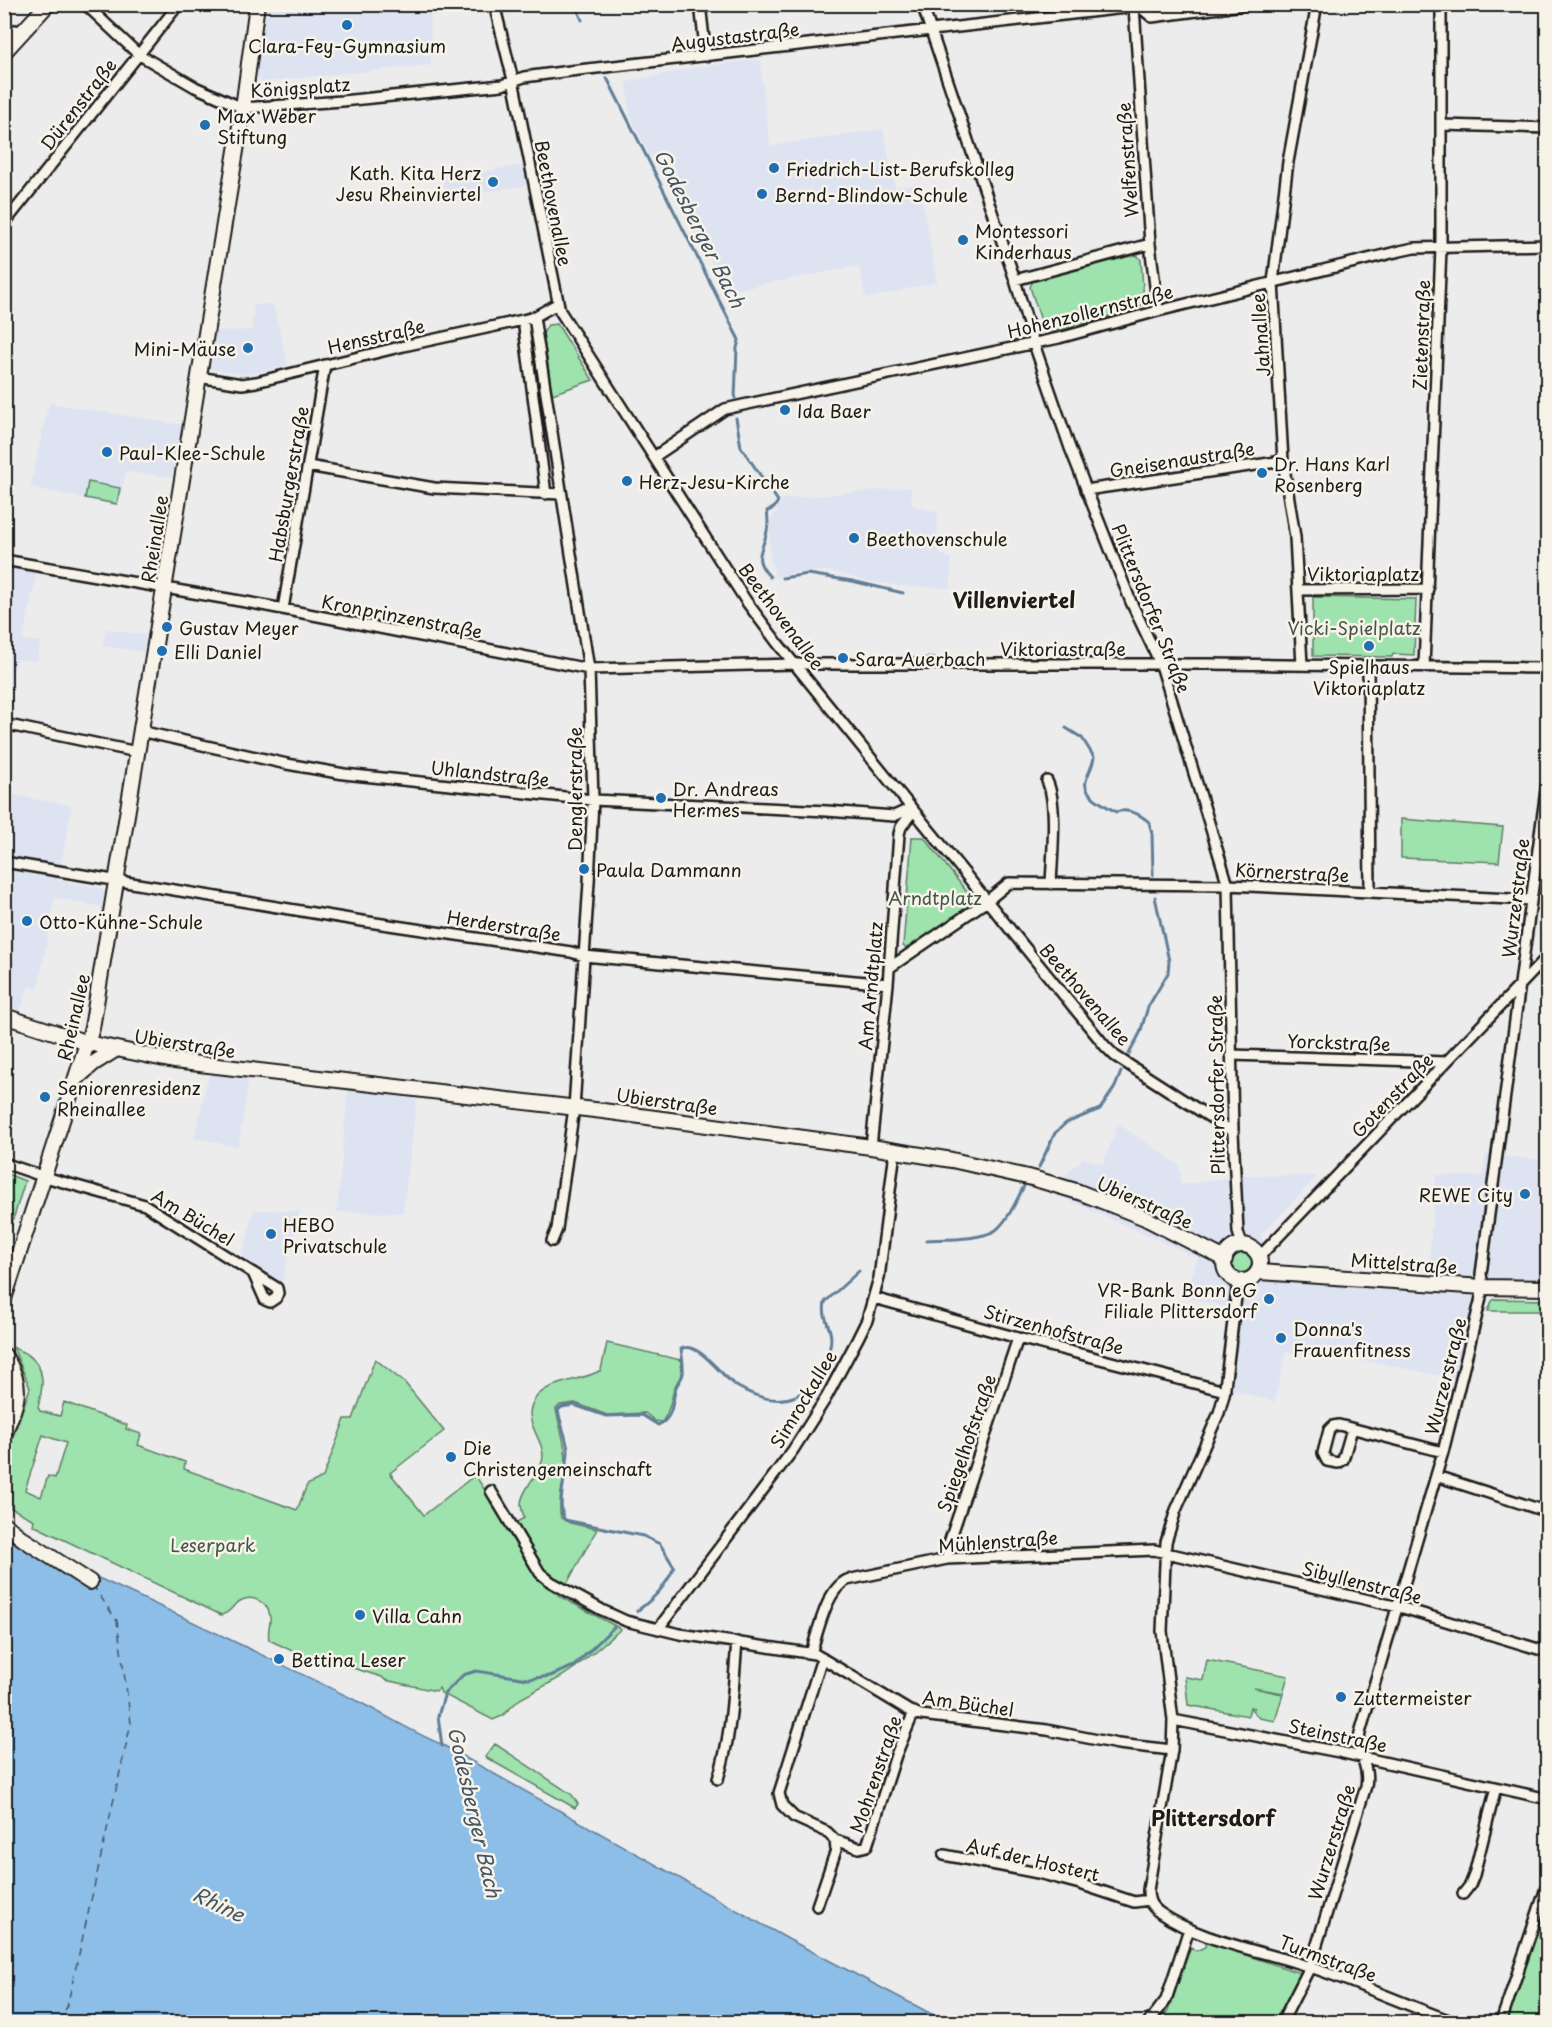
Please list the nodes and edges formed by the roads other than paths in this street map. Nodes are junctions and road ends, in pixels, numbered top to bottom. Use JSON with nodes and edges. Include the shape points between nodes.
{"nodes":[{"id":1,"x":48,"y":4,"type":"edge"},
{"id":2,"x":85,"y":4,"type":"edge"},
{"id":3,"x":179,"y":4,"type":"edge"},
{"id":4,"x":257,"y":4,"type":"edge"},
{"id":5,"x":494,"y":4,"type":"edge"},
{"id":6,"x":700,"y":4,"type":"edge"},
{"id":7,"x":922,"y":4,"type":"edge"},
{"id":8,"x":1250,"y":4,"type":"edge"},
{"id":9,"x":1317,"y":4,"type":"edge"},
{"id":10,"x":1441,"y":4,"type":"edge"},
{"id":11,"x":1139,"y":6,"type":"edge"},
{"id":12,"x":4,"y":29,"type":"edge"},
{"id":13,"x":24,"y":31,"type":"junction"},
{"id":14,"x":930,"y":31,"type":"junction"},
{"id":15,"x":4,"y":52,"type":"edge"},
{"id":16,"x":138,"y":54,"type":"junction"},
{"id":17,"x":706,"y":56,"type":"junction"},
{"id":18,"x":513,"y":80,"type":"junction"},
{"id":19,"x":243,"y":108,"type":"junction"},
{"id":20,"x":1442,"y":125,"type":"junction"},
{"id":21,"x":1548,"y":128,"type":"edge"},
{"id":22,"x":4,"y":224,"type":"edge"},
{"id":23,"x":1150,"y":244,"type":"junction"},
{"id":24,"x":1548,"y":245,"type":"edge"},
{"id":25,"x":1441,"y":248,"type":"junction"},
{"id":26,"x":1015,"y":280,"type":"junction"},
{"id":27,"x":1273,"y":282,"type":"junction"},
{"id":28,"x":557,"y":304,"type":"junction"},
{"id":29,"x":1158,"y":311,"type":"junction"},
{"id":30,"x":534,"y":317,"type":"junction"},
{"id":31,"x":523,"y":320,"type":"junction"},
{"id":32,"x":1034,"y":344,"type":"junction"},
{"id":33,"x":325,"y":365,"type":"junction"},
{"id":34,"x":198,"y":378,"type":"junction"},
{"id":35,"x":548,"y":409,"type":"junction"},
{"id":36,"x":534,"y":412,"type":"junction"},
{"id":37,"x":654,"y":457,"type":"junction"},
{"id":38,"x":1283,"y":461,"type":"junction"},
{"id":39,"x":308,"y":466,"type":"junction"},
{"id":40,"x":1086,"y":490,"type":"junction"},
{"id":41,"x":546,"y":494,"type":"junction"},
{"id":42,"x":561,"y":494,"type":"junction"},
{"id":43,"x":4,"y":560,"type":"edge"},
{"id":44,"x":164,"y":588,"type":"junction"},
{"id":45,"x":1428,"y":589,"type":"junction"},
{"id":46,"x":1298,"y":590,"type":"junction"},
{"id":47,"x":283,"y":609,"type":"junction"},
{"id":48,"x":795,"y":664,"type":"junction"},
{"id":49,"x":1161,"y":665,"type":"junction"},
{"id":50,"x":1302,"y":665,"type":"junction"},
{"id":51,"x":1368,"y":667,"type":"junction"},
{"id":52,"x":1424,"y":667,"type":"junction"},
{"id":53,"x":1548,"y":668,"type":"edge"},
{"id":54,"x":589,"y":669,"type":"junction"},
{"id":55,"x":4,"y":724,"type":"edge"},
{"id":56,"x":140,"y":731,"type":"junction"},
{"id":57,"x":137,"y":752,"type":"junction"},
{"id":58,"x":1548,"y":775,"type":"edge"},
{"id":59,"x":1047,"y":781,"type":"dead end"},
{"id":60,"x":593,"y":800,"type":"junction"},
{"id":61,"x":912,"y":810,"type":"junction"},
{"id":62,"x":894,"y":816,"type":"junction"},
{"id":63,"x":901,"y":828,"type":"junction"},
{"id":64,"x":4,"y":862,"type":"edge"},
{"id":65,"x":116,"y":881,"type":"junction"},
{"id":66,"x":1051,"y":884,"type":"junction"},
{"id":67,"x":1228,"y":885,"type":"junction"},
{"id":68,"x":1370,"y":892,"type":"junction"},
{"id":69,"x":1531,"y":900,"type":"junction"},
{"id":70,"x":987,"y":902,"type":"junction"},
{"id":71,"x":584,"y":956,"type":"junction"},
{"id":72,"x":1548,"y":956,"type":"edge"},
{"id":73,"x":889,"y":968,"type":"junction"},
{"id":74,"x":888,"y":984,"type":"junction"},
{"id":75,"x":1520,"y":986,"type":"junction"},
{"id":76,"x":4,"y":1016,"type":"edge"},
{"id":77,"x":88,"y":1043,"type":"junction"},
{"id":78,"x":115,"y":1050,"type":"junction"},
{"id":79,"x":1231,"y":1055,"type":"junction"},
{"id":80,"x":1446,"y":1062,"type":"junction"},
{"id":81,"x":77,"y":1078,"type":"junction"},
{"id":82,"x":574,"y":1108,"type":"junction"},
{"id":83,"x":1233,"y":1132,"type":"junction"},
{"id":84,"x":871,"y":1147,"type":"junction"},
{"id":85,"x":896,"y":1151,"type":"junction"},
{"id":86,"x":4,"y":1163,"type":"edge"},
{"id":87,"x":45,"y":1177,"type":"junction"},
{"id":88,"x":552,"y":1241,"type":"dead end"},
{"id":89,"x":1242,"y":1245,"type":"junction"},
{"id":90,"x":1225,"y":1259,"type":"junction"},
{"id":91,"x":1259,"y":1264,"type":"junction"},
{"id":92,"x":253,"y":1273,"type":"dead end"},
{"id":93,"x":1238,"y":1281,"type":"junction"},
{"id":94,"x":1483,"y":1287,"type":"junction"},
{"id":95,"x":1548,"y":1288,"type":"edge"},
{"id":96,"x":874,"y":1298,"type":"junction"},
{"id":97,"x":4,"y":1299,"type":"edge"},
{"id":98,"x":1018,"y":1338,"type":"junction"},
{"id":99,"x":4,"y":1355,"type":"edge"},
{"id":100,"x":1226,"y":1391,"type":"junction"},
{"id":101,"x":1352,"y":1429,"type":"dead end"},
{"id":102,"x":4,"y":1434,"type":"edge"},
{"id":103,"x":1443,"y":1452,"type":"junction"},
{"id":104,"x":1436,"y":1476,"type":"junction"},
{"id":105,"x":491,"y":1491,"type":"dead end"},
{"id":106,"x":1548,"y":1512,"type":"edge"},
{"id":107,"x":4,"y":1524,"type":"edge"},
{"id":108,"x":1165,"y":1552,"type":"junction"},
{"id":109,"x":947,"y":1559,"type":"junction"},
{"id":110,"x":90,"y":1582,"type":"dead end"},
{"id":111,"x":1397,"y":1606,"type":"junction"},
{"id":112,"x":658,"y":1629,"type":"junction"},
{"id":113,"x":737,"y":1642,"type":"junction"},
{"id":114,"x":1548,"y":1652,"type":"edge"},
{"id":115,"x":811,"y":1653,"type":"junction"},
{"id":116,"x":822,"y":1658,"type":"junction"},
{"id":117,"x":914,"y":1713,"type":"junction"},
{"id":118,"x":1173,"y":1720,"type":"junction"},
{"id":119,"x":1172,"y":1750,"type":"junction"},
{"id":120,"x":1363,"y":1757,"type":"junction"},
{"id":121,"x":718,"y":1779,"type":"dead end"},
{"id":122,"x":1496,"y":1787,"type":"junction"},
{"id":123,"x":1548,"y":1799,"type":"edge"},
{"id":124,"x":835,"y":1840,"type":"junction"},
{"id":125,"x":944,"y":1855,"type":"dead end"},
{"id":126,"x":1548,"y":1882,"type":"edge"},
{"id":127,"x":1463,"y":1894,"type":"dead end"},
{"id":128,"x":1149,"y":1900,"type":"junction"},
{"id":129,"x":817,"y":1906,"type":"dead end"},
{"id":130,"x":1190,"y":1929,"type":"junction"},
{"id":131,"x":1310,"y":1967,"type":"junction"},
{"id":132,"x":1149,"y":2022,"type":"edge"},
{"id":133,"x":1282,"y":2022,"type":"edge"},
{"id":134,"x":1454,"y":2022,"type":"edge"},
{"id":135,"x":1501,"y":2022,"type":"edge"}],
"edges":[{"from":1,"to":13,"type":"main road"},
{"from":2,"to":16,"type":"street","name":"Königsplatz"},
{"from":3,"to":16,"type":"street","name":"Dürenstraße"},
{"from":4,"to":19,"type":"main road","name":"Rheinallee"},
{"from":5,"to":18,"type":"street","name":"Beethovenallee"},
{"from":6,"to":17,"type":"street"},
{"from":7,"to":14,"type":"street","name":"Plittersdorfer Straße"},
{"from":8,"to":11,"type":"street","name":"Augustastraße","via":[[1152,17]]},
{"from":9,"to":27,"type":"street","name":"Jahnallee","via":[[1288,162]]},
{"from":10,"to":20,"type":"street","name":"Zietenstraße"},
{"from":11,"to":14,"type":"street","name":"Augustastraße"},
{"from":11,"to":23,"type":"street","name":"Welfenstraße"},
{"from":12,"to":13,"type":"street"},
{"from":13,"to":15,"type":"main road"},
{"from":14,"to":17,"type":"street","name":"Augustastraße"},
{"from":14,"to":26,"type":"street","name":"Plittersdorfer Straße"},
{"from":16,"to":19,"type":"street","name":"Königsplatz","via":[[195,87]]},
{"from":16,"to":22,"type":"street","name":"Dürenstraße"},
{"from":17,"to":18,"type":"street","name":"Augustastraße"},
{"from":18,"to":19,"type":"street","name":"Königsplatz","via":[[502,85]]},
{"from":18,"to":28,"type":"street","name":"Beethovenallee"},
{"from":19,"to":34,"type":"main road","name":"Rheinallee"},
{"from":20,"to":21,"type":"street"},
{"from":20,"to":25,"type":"street","name":"Zietenstraße"},
{"from":23,"to":26,"type":"street"},
{"from":23,"to":29,"type":"street","name":"Welfenstraße"},
{"from":24,"to":25,"type":"street","name":"Hohenzollernstraße"},
{"from":25,"to":27,"type":"street","name":"Hohenzollernstraße","via":[[1414,248]]},
{"from":25,"to":45,"type":"street","name":"Zietenstraße"},
{"from":26,"to":32,"type":"street","name":"Plittersdorfer Straße"},
{"from":27,"to":29,"type":"street","name":"Hohenzollernstraße"},
{"from":27,"to":38,"type":"street","name":"Jahnallee"},
{"from":28,"to":30,"type":"street","name":"Hensstraße"},
{"from":28,"to":37,"type":"street","name":"Beethovenallee"},
{"from":29,"to":32,"type":"street","name":"Hohenzollernstraße"},
{"from":30,"to":31,"type":"street","name":"Hensstraße"},
{"from":30,"to":35,"type":"street","name":"Denglerstraße"},
{"from":31,"to":33,"type":"street","name":"Hensstraße"},
{"from":31,"to":36,"type":"street"},
{"from":32,"to":37,"type":"street","name":"Hohenzollernstraße","via":[[725,409]]},
{"from":32,"to":40,"type":"street","name":"Plittersdorfer Straße"},
{"from":33,"to":34,"type":"street","name":"Hensstraße","via":[[242,384]]},
{"from":33,"to":39,"type":"street","name":"Habsburgerstraße"},
{"from":34,"to":44,"type":"main road","name":"Rheinallee"},
{"from":35,"to":36,"type":"street"},
{"from":35,"to":42,"type":"street","name":"Denglerstraße"},
{"from":36,"to":41,"type":"street"},
{"from":37,"to":48,"type":"street","name":"Beethovenallee","via":[[746,601]]},
{"from":38,"to":40,"type":"street","name":"Gneisenaustraße"},
{"from":38,"to":46,"type":"street","name":"Jahnallee","via":[[1295,537]]},
{"from":39,"to":41,"type":"street","via":[[434,488]]},
{"from":39,"to":47,"type":"street","name":"Habsburgerstraße"},
{"from":40,"to":49,"type":"street","name":"Plittersdorfer Straße"},
{"from":41,"to":42,"type":"street"},
{"from":42,"to":54,"type":"street","name":"Denglerstraße"},
{"from":43,"to":44,"type":"street","name":"Kronprinzenstraße"},
{"from":44,"to":47,"type":"street","name":"Kronprinzenstraße"},
{"from":44,"to":56,"type":"main road","name":"Rheinallee"},
{"from":45,"to":46,"type":"street","name":"Viktoriaplatz"},
{"from":45,"to":52,"type":"street","name":"Zietenstraße"},
{"from":46,"to":50,"type":"street","name":"Jahnallee"},
{"from":47,"to":54,"type":"street","name":"Kronprinzenstraße"},
{"from":48,"to":49,"type":"street","name":"Viktoriastraße"},
{"from":48,"to":54,"type":"street","name":"Kronprinzenstraße"},
{"from":48,"to":61,"type":"street","name":"Beethovenallee"},
{"from":49,"to":50,"type":"street","name":"Viktoriastraße"},
{"from":49,"to":67,"type":"street","name":"Plittersdorfer Straße"},
{"from":50,"to":51,"type":"street","name":"Viktoriastraße"},
{"from":51,"to":52,"type":"street","name":"Viktoriastraße"},
{"from":51,"to":68,"type":"street"},
{"from":52,"to":53,"type":"street","name":"Viktoriastraße"},
{"from":54,"to":60,"type":"street","name":"Denglerstraße"},
{"from":55,"to":57,"type":"street"},
{"from":56,"to":57,"type":"main road","name":"Rheinallee"},
{"from":56,"to":60,"type":"street","name":"Uhlandstraße","via":[[344,774]]},
{"from":57,"to":65,"type":"main road","name":"Rheinallee"},
{"from":58,"to":69,"type":"street","name":"Wurzerstraße"},
{"from":59,"to":66,"type":"street","via":[[1053,834]]},
{"from":60,"to":62,"type":"street","name":"Uhlandstraße"},
{"from":60,"to":71,"type":"street","name":"Denglerstraße"},
{"from":61,"to":62,"type":"street","name":"Uhlandstraße"},
{"from":61,"to":63,"type":"street"},
{"from":61,"to":70,"type":"street","name":"Beethovenallee"},
{"from":62,"to":63,"type":"street"},
{"from":63,"to":73,"type":"street","name":"Am Arndtplatz"},
{"from":64,"to":65,"type":"street","name":"Herderstraße"},
{"from":65,"to":71,"type":"street","name":"Herderstraße"},
{"from":65,"to":77,"type":"main road","name":"Rheinallee"},
{"from":66,"to":67,"type":"street","name":"Körnerstraße"},
{"from":66,"to":70,"type":"street","name":"Körnerstraße","via":[[1009,883]]},
{"from":67,"to":68,"type":"street","name":"Körnerstraße"},
{"from":67,"to":79,"type":"street","name":"Plittersdorfer Straße"},
{"from":68,"to":69,"type":"street","name":"Körnerstraße"},
{"from":69,"to":75,"type":"street","name":"Wurzerstraße"},
{"from":70,"to":73,"type":"street"},
{"from":70,"to":83,"type":"street","name":"Beethovenallee","via":[[1110,1052]]},
{"from":71,"to":74,"type":"street","name":"Herderstraße"},
{"from":71,"to":82,"type":"street","name":"Denglerstraße"},
{"from":72,"to":75,"type":"street","name":"Gotenstraße"},
{"from":73,"to":74,"type":"street","name":"Am Arndtplatz"},
{"from":74,"to":84,"type":"street","name":"Am Arndtplatz"},
{"from":75,"to":80,"type":"street","name":"Gotenstraße"},
{"from":75,"to":94,"type":"street","name":"Wurzerstraße","via":[[1481,1274]]},
{"from":76,"to":77,"type":"main road","name":"Ubierstraße"},
{"from":77,"to":78,"type":"main road","name":"Ubierstraße"},
{"from":77,"to":81,"type":"main road","name":"Rheinallee"},
{"from":78,"to":81,"type":"main road","name":"Rheinallee"},
{"from":78,"to":82,"type":"main road","name":"Ubierstraße","via":[[197,1065]]},
{"from":79,"to":80,"type":"street","name":"Yorckstraße"},
{"from":79,"to":83,"type":"street","name":"Plittersdorfer Straße"},
{"from":80,"to":91,"type":"street","name":"Gotenstraße"},
{"from":81,"to":87,"type":"main road","name":"Rheinallee"},
{"from":82,"to":84,"type":"main road","name":"Ubierstraße"},
{"from":82,"to":88,"type":"street","name":"Denglerstraße"},
{"from":83,"to":89,"type":"street","name":"Plittersdorfer Straße"},
{"from":84,"to":85,"type":"main road","name":"Ubierstraße"},
{"from":85,"to":90,"type":"main road","name":"Ubierstraße","via":[[998,1169],[1079,1192],[1145,1218]]},
{"from":85,"to":96,"type":"street","name":"Simrockallee"},
{"from":86,"to":87,"type":"street","name":"Am Büchel"},
{"from":87,"to":92,"type":"street","name":"Am Büchel","via":[[145,1205]]},
{"from":87,"to":97,"type":"main road","name":"Rheinallee"},
{"from":89,"to":90,"type":"main road","via":[[1231,1249]]},
{"from":89,"to":91,"type":"main road","via":[[1253,1248]]},
{"from":90,"to":93,"type":"main road","via":[[1225,1270]]},
{"from":91,"to":93,"type":"main road","via":[[1250,1280]]},
{"from":91,"to":94,"type":"main road","name":"Mittelstraße"},
{"from":93,"to":100,"type":"street"},
{"from":94,"to":95,"type":"main road","name":"Mittelstraße"},
{"from":94,"to":103,"type":"street","name":"Wurzerstraße"},
{"from":96,"to":98,"type":"street","name":"Stirzenhofstraße"},
{"from":96,"to":112,"type":"street","name":"Simrockallee","via":[[857,1340],[814,1417]]},
{"from":98,"to":100,"type":"street","name":"Stirzenhofstraße"},
{"from":98,"to":109,"type":"street","name":"Spiegelhofstraße","via":[[948,1546]]},
{"from":99,"to":102,"type":"main road","via":[[18,1390]]},
{"from":100,"to":108,"type":"street","via":[[1173,1518]]},
{"from":101,"to":103,"type":"street"},
{"from":103,"to":104,"type":"street","name":"Wurzerstraße"},
{"from":104,"to":106,"type":"street"},
{"from":104,"to":111,"type":"street","name":"Wurzerstraße"},
{"from":105,"to":112,"type":"street","name":"Am Büchel","via":[[545,1578],[609,1614]]},
{"from":107,"to":110,"type":"main road"},
{"from":108,"to":109,"type":"street","name":"Mühlenstraße"},
{"from":108,"to":111,"type":"street","name":"Sibyllenstraße"},
{"from":108,"to":118,"type":"street","via":[[1162,1631]]},
{"from":109,"to":115,"type":"street","name":"Mühlenstraße","via":[[839,1584],[829,1599]]},
{"from":111,"to":114,"type":"street","name":"Sibyllenstraße"},
{"from":111,"to":120,"type":"street","name":"Wurzerstraße","via":[[1360,1733]]},
{"from":112,"to":113,"type":"street","name":"Am Büchel"},
{"from":113,"to":115,"type":"street","name":"Am Büchel"},
{"from":113,"to":121,"type":"street"},
{"from":115,"to":116,"type":"street","name":"Am Büchel"},
{"from":116,"to":117,"type":"street","name":"Am Büchel"},
{"from":116,"to":124,"type":"street","via":[[780,1797],[790,1815],[827,1832]]},
{"from":117,"to":119,"type":"street","name":"Am Büchel"},
{"from":117,"to":124,"type":"street","name":"Mohrenstraße","via":[[867,1846],[859,1848]]},
{"from":118,"to":119,"type":"street"},
{"from":118,"to":120,"type":"street","name":"Steinstraße"},
{"from":119,"to":128,"type":"street"},
{"from":120,"to":122,"type":"street","name":"Steinstraße"},
{"from":120,"to":131,"type":"street","name":"Wurzerstraße","via":[[1366,1786]]},
{"from":122,"to":123,"type":"street","name":"Steinstraße"},
{"from":122,"to":127,"type":"street","via":[[1474,1875]]},
{"from":124,"to":129,"type":"street","via":[[836,1851]]},
{"from":125,"to":128,"type":"street","name":"Auf der Hostert","via":[[1038,1873],[1134,1902]]},
{"from":126,"to":135,"type":"street"},
{"from":128,"to":130,"type":"street","via":[[1159,1912]]},
{"from":130,"to":131,"type":"street","name":"Turmstraße"},
{"from":130,"to":132,"type":"street","via":[[1166,2000]]},
{"from":131,"to":133,"type":"street","name":"Wurzerstraße"},
{"from":131,"to":134,"type":"street","name":"Turmstraße"}]}
